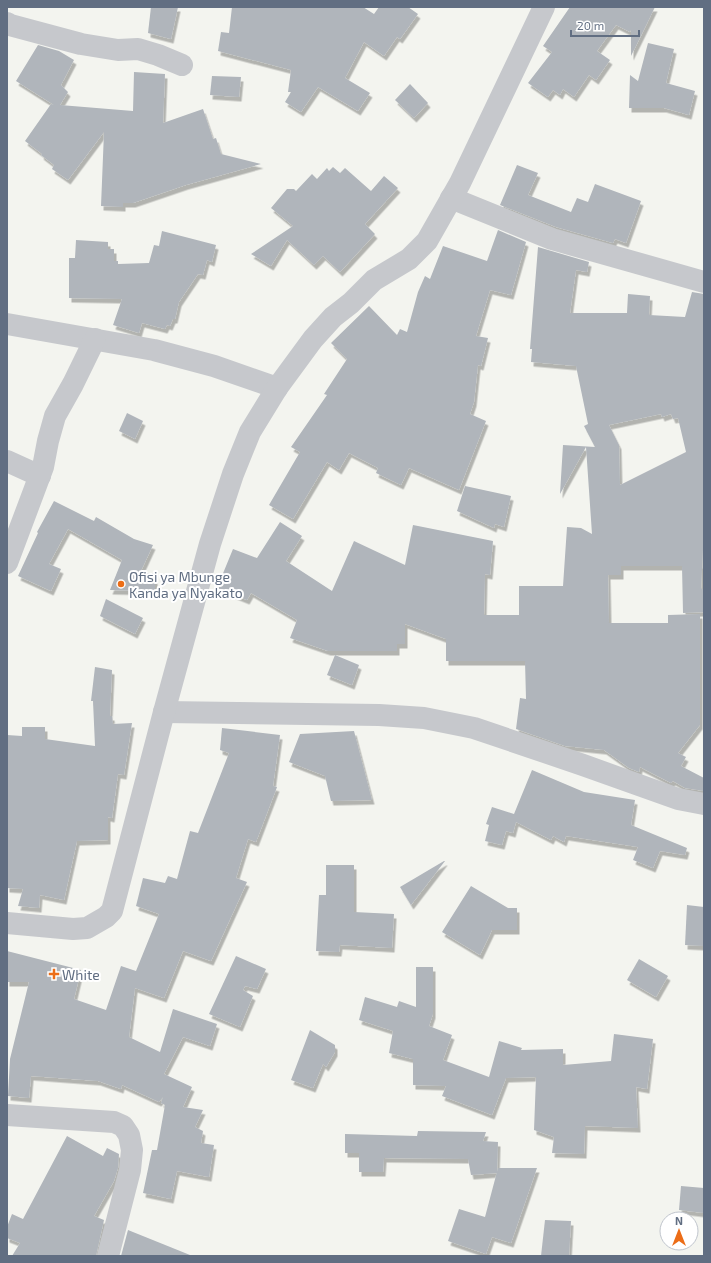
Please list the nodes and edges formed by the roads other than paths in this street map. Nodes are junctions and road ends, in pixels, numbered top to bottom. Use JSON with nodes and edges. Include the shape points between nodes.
{"nodes":[{"id":1,"x":544,"y":7,"type":"edge"},
{"id":2,"x":7,"y":23,"type":"edge"},
{"id":3,"x":182,"y":65,"type":"dead end"},
{"id":4,"x":451,"y":198,"type":"junction"},
{"id":5,"x":704,"y":282,"type":"edge"},
{"id":6,"x":7,"y":324,"type":"edge"},
{"id":7,"x":95,"y":339,"type":"junction"},
{"id":8,"x":277,"y":388,"type":"junction"},
{"id":9,"x":7,"y":461,"type":"edge"},
{"id":10,"x":40,"y":476,"type":"junction"},
{"id":11,"x":7,"y":563,"type":"edge"},
{"id":12,"x":164,"y":712,"type":"junction"},
{"id":13,"x":704,"y":804,"type":"edge"},
{"id":14,"x":7,"y":923,"type":"edge"},
{"id":15,"x":7,"y":1115,"type":"edge"},
{"id":16,"x":108,"y":1256,"type":"edge"}],
"edges":[{"from":1,"to":4,"type":"street"},
{"from":2,"to":3,"type":"street","via":[[81,44],[118,50],[138,49]]},
{"from":4,"to":5,"type":"street","via":[[552,239]]},
{"from":4,"to":8,"type":"street","via":[[427,241],[409,259],[374,280],[333,317],[313,339]]},
{"from":6,"to":7,"type":"street"},
{"from":7,"to":8,"type":"street","via":[[154,350],[214,366]]},
{"from":7,"to":10,"type":"street","via":[[55,416]]},
{"from":8,"to":12,"type":"street","via":[[250,432],[233,474],[210,544]]},
{"from":9,"to":10,"type":"street"},
{"from":10,"to":11,"type":"street"},
{"from":12,"to":13,"type":"street","via":[[424,718],[474,728],[678,799]]},
{"from":12,"to":14,"type":"street","via":[[112,911],[87,928]]},
{"from":15,"to":16,"type":"street","via":[[114,1122],[123,1126],[129,1135],[132,1150],[130,1170]]}]}
